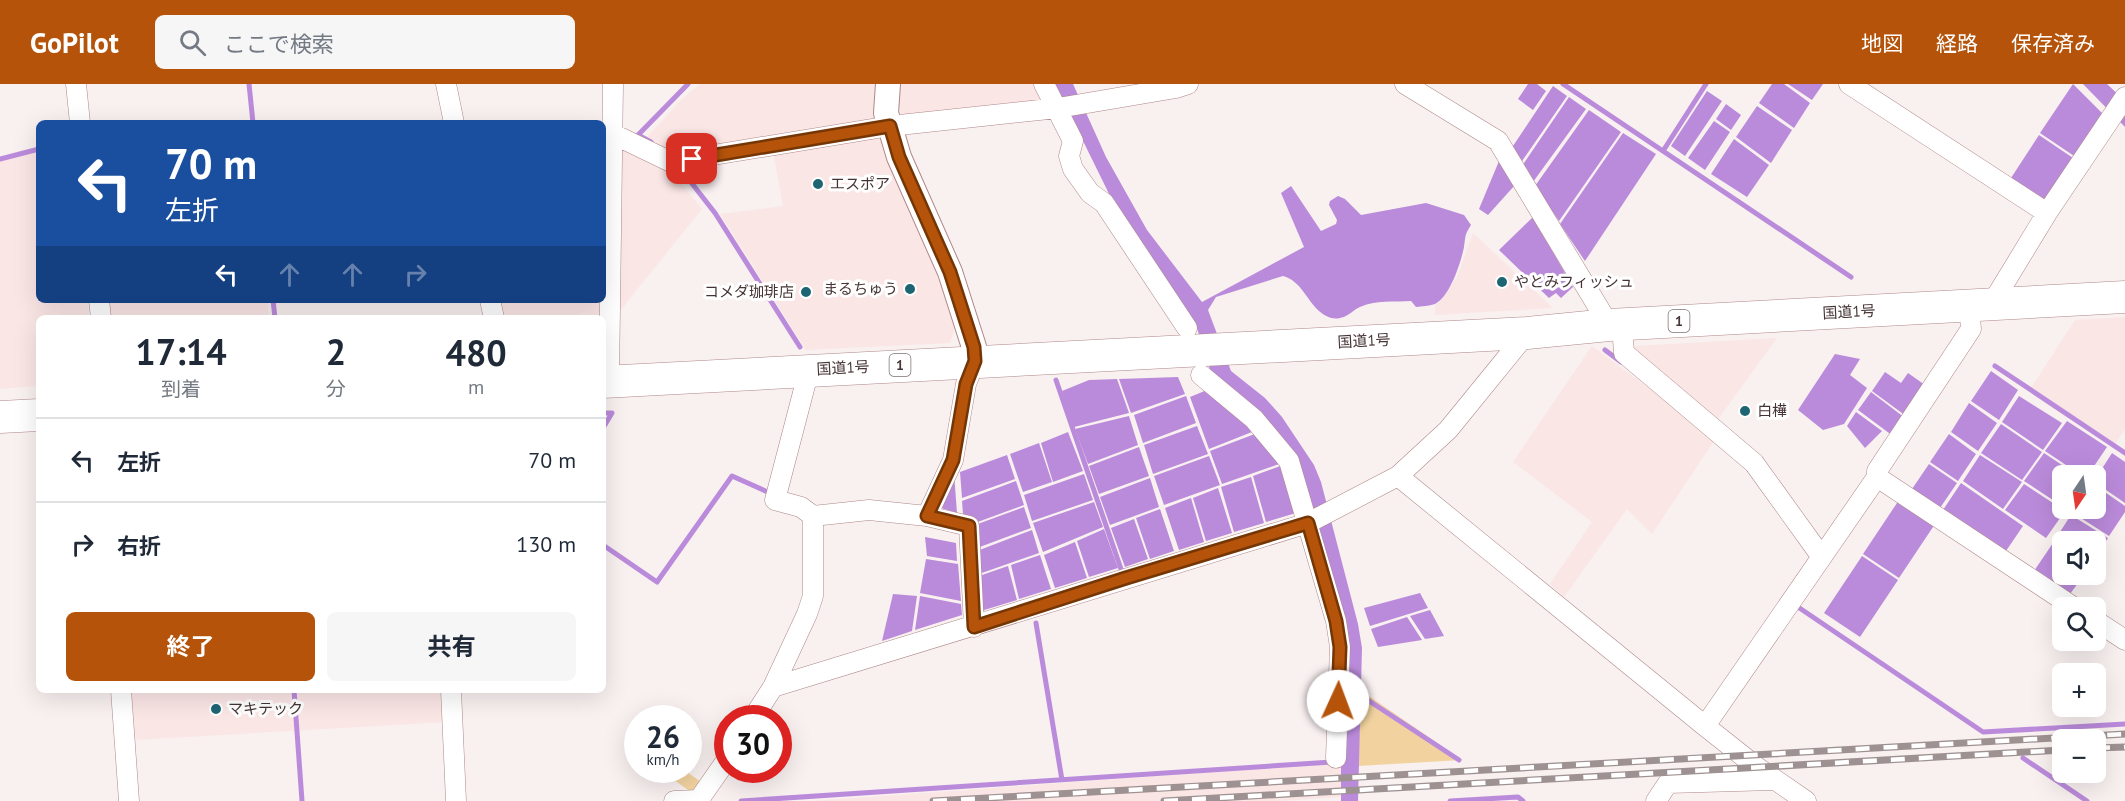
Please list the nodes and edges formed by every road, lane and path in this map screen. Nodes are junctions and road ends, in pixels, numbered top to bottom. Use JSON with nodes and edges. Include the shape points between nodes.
{"nodes":[{"id":1,"x":76,"y":84,"type":"edge"},
{"id":2,"x":446,"y":84,"type":"edge"},
{"id":3,"x":613,"y":84,"type":"edge"},
{"id":4,"x":888,"y":84,"type":"edge"},
{"id":5,"x":1044,"y":84,"type":"edge"},
{"id":6,"x":1188,"y":84,"type":"edge"},
{"id":7,"x":1406,"y":84,"type":"edge"},
{"id":8,"x":1849,"y":84,"type":"edge"},
{"id":9,"x":2121,"y":84,"type":"edge"},
{"id":10,"x":2125,"y":88,"type":"edge"},
{"id":11,"x":1433,"y":91,"type":"edge"},
{"id":12,"x":2125,"y":97,"type":"edge"},
{"id":13,"x":1058,"y":108,"type":"junction"},
{"id":14,"x":80,"y":120,"type":"edge"},
{"id":15,"x":453,"y":120,"type":"edge"},
{"id":16,"x":890,"y":126,"type":"junction"},
{"id":17,"x":612,"y":134,"type":"junction"},
{"id":18,"x":2047,"y":213,"type":"junction"},
{"id":19,"x":2125,"y":297,"type":"edge"},
{"id":20,"x":1980,"y":305,"type":"junction"},
{"id":21,"x":1616,"y":325,"type":"junction"},
{"id":22,"x":1527,"y":333,"type":"junction"},
{"id":23,"x":1195,"y":351,"type":"junction"},
{"id":24,"x":975,"y":361,"type":"junction"},
{"id":25,"x":809,"y":370,"type":"junction"},
{"id":26,"x":606,"y":382,"type":"edge"},
{"id":27,"x":36,"y":415,"type":"edge"},
{"id":28,"x":0,"y":417,"type":"edge"},
{"id":29,"x":1398,"y":476,"type":"junction"},
{"id":30,"x":1877,"y":477,"type":"junction"},
{"id":31,"x":813,"y":516,"type":"junction"},
{"id":32,"x":927,"y":516,"type":"junction"},
{"id":33,"x":1308,"y":523,"type":"junction"},
{"id":34,"x":1821,"y":556,"type":"junction"},
{"id":35,"x":2058,"y":597,"type":"edge"},
{"id":36,"x":974,"y":627,"type":"junction"},
{"id":37,"x":2106,"y":628,"type":"edge"},
{"id":38,"x":2125,"y":640,"type":"edge"},
{"id":39,"x":773,"y":687,"type":"junction"},
{"id":40,"x":122,"y":693,"type":"edge"},
{"id":41,"x":451,"y":693,"type":"edge"},
{"id":42,"x":761,"y":705,"type":"edge"},
{"id":43,"x":1705,"y":726,"type":"junction"},
{"id":44,"x":1336,"y":758,"type":"dead end"},
{"id":45,"x":714,"y":779,"type":"edge"},
{"id":46,"x":1773,"y":780,"type":"junction"},
{"id":47,"x":129,"y":801,"type":"edge"},
{"id":48,"x":456,"y":801,"type":"edge"},
{"id":49,"x":674,"y":801,"type":"edge"},
{"id":50,"x":699,"y":801,"type":"edge"},
{"id":51,"x":1656,"y":801,"type":"edge"},
{"id":52,"x":1806,"y":801,"type":"edge"}],
"edges":[{"from":1,"to":14,"type":"street"},
{"from":2,"to":15,"type":"street"},
{"from":3,"to":17,"type":"street"},
{"from":4,"to":16,"type":"street","via":[[886,113]]},
{"from":5,"to":13,"type":"street"},
{"from":6,"to":13,"type":"street"},
{"from":7,"to":11,"type":"street"},
{"from":8,"to":18,"type":"street"},
{"from":9,"to":10,"type":"street"},
{"from":11,"to":21,"type":"street","via":[[1498,141]]},
{"from":12,"to":18,"type":"street"},
{"from":13,"to":16,"type":"street"},
{"from":13,"to":23,"type":"street","via":[[1073,141],[1069,156],[1073,169],[1090,193],[1104,202]]},
{"from":16,"to":17,"type":"street","via":[[671,162]]},
{"from":16,"to":24,"type":"street","via":[[899,157],[950,272]]},
{"from":17,"to":26,"type":"street"},
{"from":18,"to":20,"type":"street"},
{"from":19,"to":20,"type":"highway","name":"国道1号","number":"1"},
{"from":20,"to":21,"type":"highway","name":"国道1号","number":"1"},
{"from":20,"to":30,"type":"street","via":[[1971,328],[1877,471]]},
{"from":21,"to":22,"type":"highway","name":"国道1号","number":"1"},
{"from":21,"to":34,"type":"street","via":[[1624,353],[1754,463]]},
{"from":22,"to":23,"type":"highway","name":"国道1号","number":"1"},
{"from":22,"to":29,"type":"street","via":[[1448,430]]},
{"from":23,"to":24,"type":"highway","name":"国道1号","number":"1"},
{"from":23,"to":33,"type":"street","via":[[1289,461]]},
{"from":24,"to":25,"type":"highway","name":"国道1号","number":"1"},
{"from":24,"to":32,"type":"street","via":[[966,384],[953,460]]},
{"from":25,"to":26,"type":"highway","name":"国道1号","number":"1"},
{"from":25,"to":31,"type":"street","via":[[775,500],[801,507]]},
{"from":27,"to":28,"type":"highway"},
{"from":29,"to":33,"type":"street"},
{"from":29,"to":43,"type":"street"},
{"from":30,"to":34,"type":"street"},
{"from":30,"to":35,"type":"street"},
{"from":31,"to":32,"type":"street","via":[[869,510]]},
{"from":31,"to":39,"type":"street","via":[[813,596]]},
{"from":32,"to":36,"type":"street","via":[[969,526]]},
{"from":33,"to":36,"type":"street"},
{"from":33,"to":44,"type":"street","via":[[1340,647]]},
{"from":34,"to":43,"type":"street"},
{"from":36,"to":39,"type":"street"},
{"from":37,"to":38,"type":"street"},
{"from":39,"to":42,"type":"street"},
{"from":40,"to":47,"type":"street"},
{"from":41,"to":48,"type":"street"},
{"from":43,"to":46,"type":"street"},
{"from":45,"to":50,"type":"street"},
{"from":46,"to":51,"type":"street","via":[[1668,783]]},
{"from":46,"to":52,"type":"street"},
{"from":49,"to":50,"type":"street"}]}
